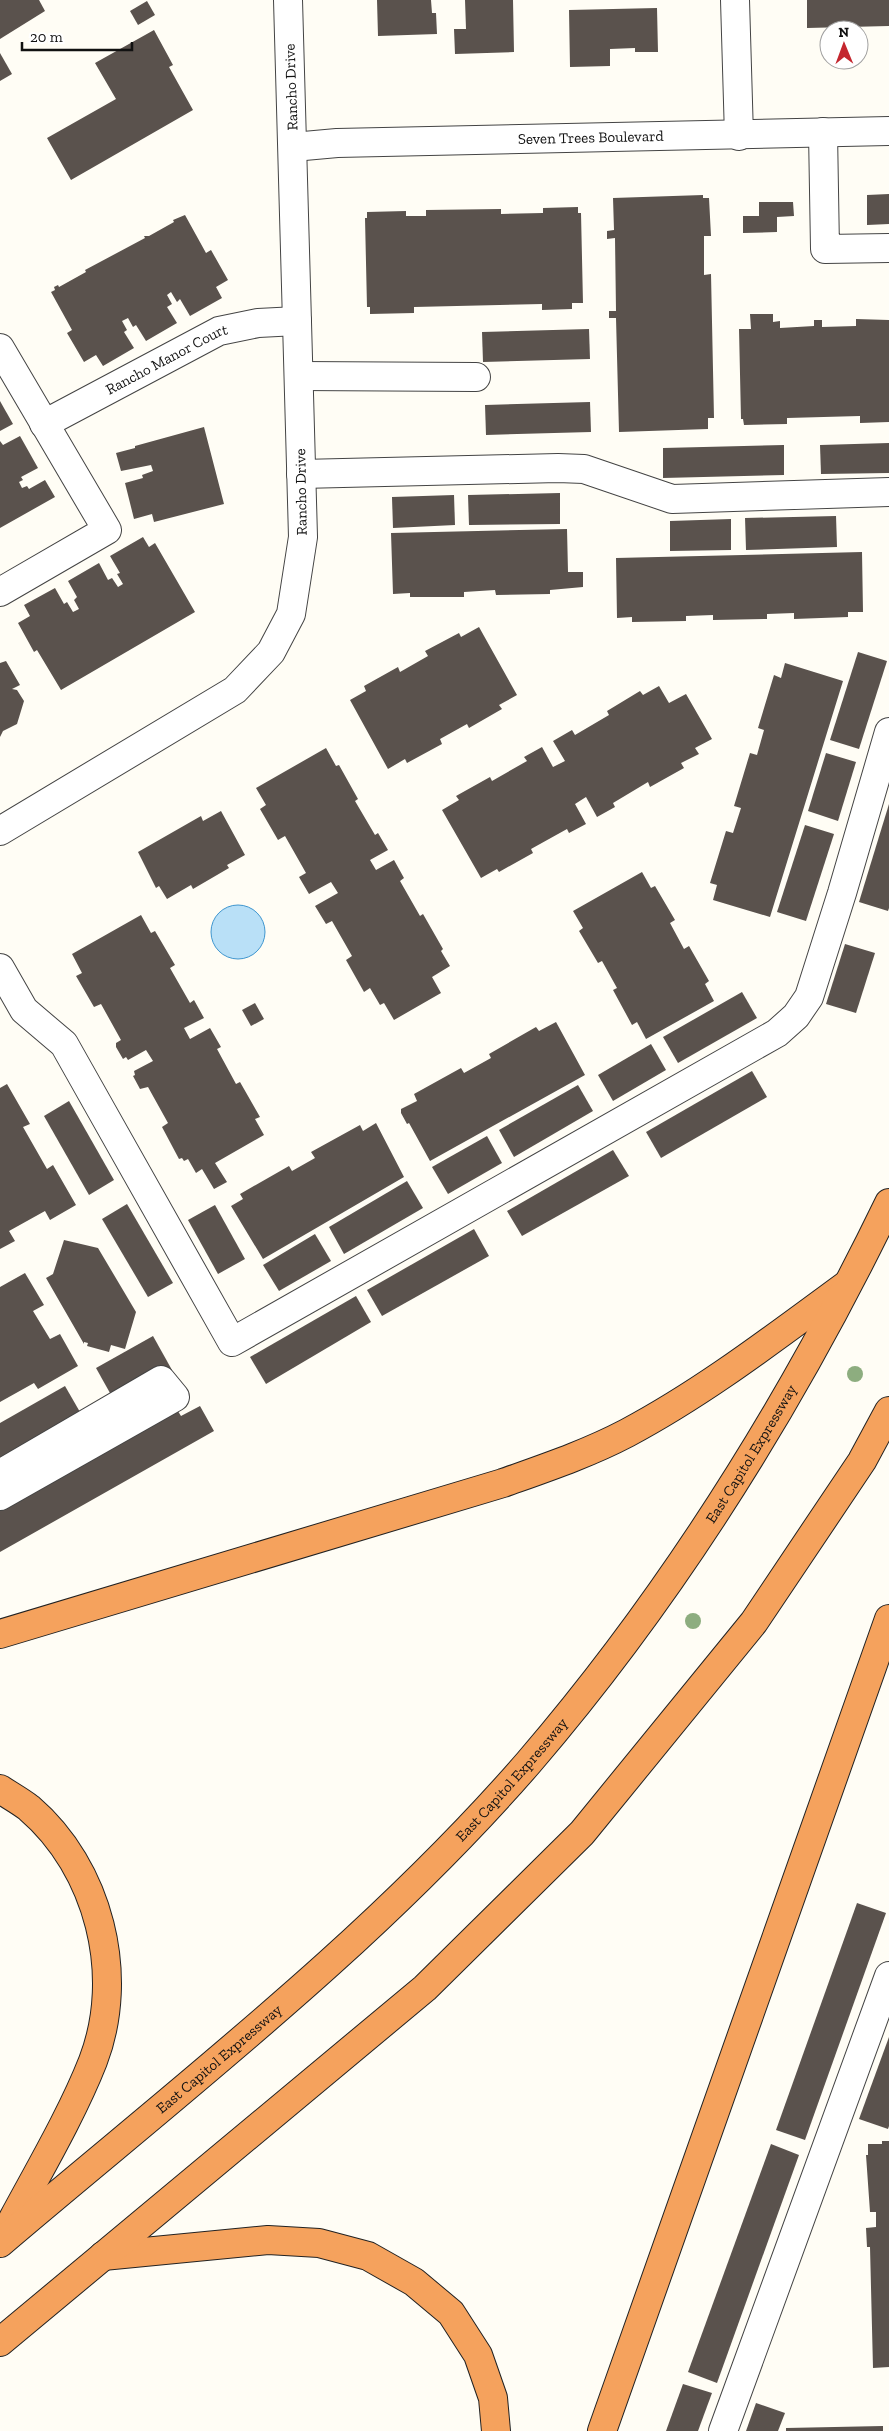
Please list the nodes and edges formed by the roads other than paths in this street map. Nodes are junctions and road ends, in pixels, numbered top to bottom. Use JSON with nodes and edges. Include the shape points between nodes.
{"nodes":[{"id":1,"x":288,"y":0,"type":"edge"},
{"id":2,"x":735,"y":0,"type":"edge"},
{"id":3,"x":889,"y":131,"type":"edge"},
{"id":4,"x":823,"y":132,"type":"junction"},
{"id":5,"x":739,"y":136,"type":"junction"},
{"id":6,"x":293,"y":147,"type":"junction"},
{"id":7,"x":889,"y":248,"type":"edge"},
{"id":8,"x":297,"y":321,"type":"junction"},
{"id":9,"x":0,"y":348,"type":"edge"},
{"id":10,"x":300,"y":376,"type":"junction"},
{"id":11,"x":476,"y":377,"type":"dead end"},
{"id":12,"x":44,"y":424,"type":"junction"},
{"id":13,"x":301,"y":474,"type":"junction"},
{"id":14,"x":889,"y":492,"type":"edge"},
{"id":15,"x":0,"y":592,"type":"edge"},
{"id":16,"x":889,"y":732,"type":"edge"},
{"id":17,"x":0,"y":831,"type":"edge"},
{"id":18,"x":0,"y":968,"type":"edge"},
{"id":19,"x":889,"y":1203,"type":"edge"},
{"id":20,"x":850,"y":1283,"type":"junction"},
{"id":21,"x":889,"y":1411,"type":"edge"},
{"id":22,"x":0,"y":1474,"type":"edge"},
{"id":23,"x":0,"y":1496,"type":"edge"},
{"id":24,"x":889,"y":1619,"type":"edge"},
{"id":25,"x":0,"y":1634,"type":"edge"},
{"id":26,"x":0,"y":1789,"type":"edge"},
{"id":27,"x":889,"y":1976,"type":"edge"},
{"id":28,"x":0,"y":2243,"type":"edge"},
{"id":29,"x":103,"y":2256,"type":"junction"},
{"id":30,"x":0,"y":2342,"type":"edge"},
{"id":31,"x":496,"y":2431,"type":"edge"},
{"id":32,"x":602,"y":2431,"type":"edge"},
{"id":33,"x":723,"y":2431,"type":"edge"}],
"edges":[{"from":1,"to":6,"type":"street","name":"Rancho Drive"},
{"from":2,"to":5,"type":"street"},
{"from":3,"to":4,"type":"street","name":"Seven Trees Boulevard"},
{"from":4,"to":5,"type":"street","name":"Seven Trees Boulevard"},
{"from":4,"to":7,"type":"street","via":[[825,249]]},
{"from":5,"to":6,"type":"street","name":"Seven Trees Boulevard","via":[[347,143]]},
{"from":6,"to":8,"type":"street","name":"Rancho Drive"},
{"from":8,"to":10,"type":"street","name":"Rancho Drive"},
{"from":8,"to":12,"type":"street","name":"Rancho Manor Court","via":[[258,323],[219,331]]},
{"from":9,"to":12,"type":"street"},
{"from":10,"to":11,"type":"street"},
{"from":10,"to":13,"type":"street","name":"Rancho Drive"},
{"from":12,"to":15,"type":"street","via":[[106,530]]},
{"from":13,"to":14,"type":"street","via":[[558,468],[584,469],[672,499]]},
{"from":13,"to":17,"type":"street","name":"Rancho Drive","via":[[302,536],[291,614],[272,652],[235,690]]},
{"from":16,"to":18,"type":"street","via":[[809,997],[796,1016],[777,1033],[232,1342],[64,1044],[24,1010]]},
{"from":19,"to":20,"type":"highway","name":"East Capitol Expressway"},
{"from":20,"to":25,"type":"highway","via":[[677,1404],[626,1434],[564,1461]]},
{"from":20,"to":28,"type":"highway","name":"East Capitol Expressway","via":[[750,1459],[678,1567],[610,1662],[528,1763],[450,1846],[343,1950],[271,2015]]},
{"from":21,"to":29,"type":"highway","via":[[862,1461],[754,1622],[582,1833],[425,1988]]},
{"from":22,"to":23,"type":"street","via":[[161,1380],[175,1397]]},
{"from":24,"to":32,"type":"highway"},
{"from":26,"to":28,"type":"highway","via":[[28,1808],[74,1862],[91,1897],[102,1933],[107,1977],[104,2021],[93,2060]]},
{"from":27,"to":33,"type":"street"},
{"from":29,"to":30,"type":"highway"},
{"from":29,"to":31,"type":"highway","via":[[268,2240],[319,2243],[368,2256],[414,2282],[450,2313],[478,2355],[493,2398]]}]}
